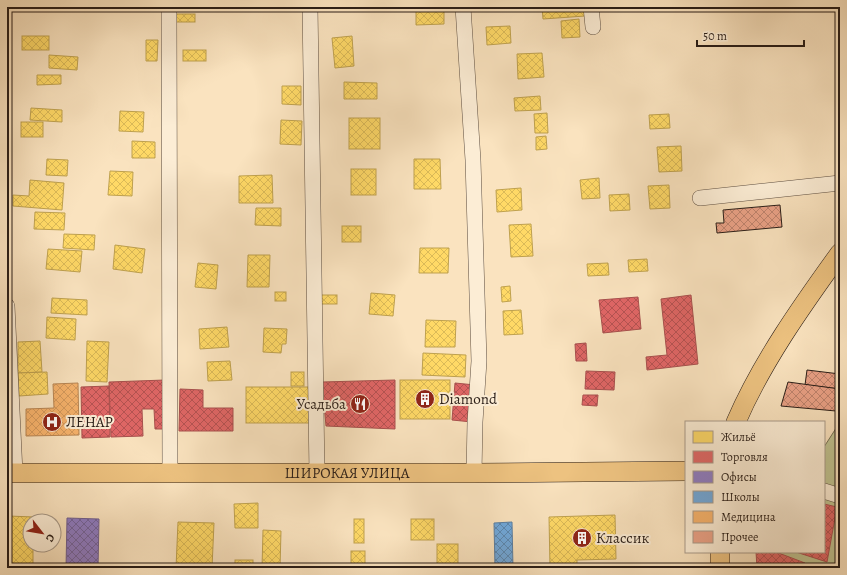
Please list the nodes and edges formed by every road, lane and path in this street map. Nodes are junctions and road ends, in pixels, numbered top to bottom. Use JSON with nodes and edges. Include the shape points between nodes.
{"nodes":[{"id":1,"x":169,"y":7,"type":"edge"},
{"id":2,"x":310,"y":7,"type":"edge"},
{"id":3,"x":463,"y":7,"type":"edge"},
{"id":4,"x":591,"y":7,"type":"edge"},
{"id":5,"x":593,"y":27,"type":"dead end"},
{"id":6,"x":840,"y":183,"type":"edge"},
{"id":7,"x":700,"y":198,"type":"dead end"},
{"id":8,"x":840,"y":253,"type":"edge"},
{"id":9,"x":7,"y":306,"type":"edge"},
{"id":10,"x":749,"y":392,"type":"junction"},
{"id":11,"x":726,"y":421,"type":"edge"},
{"id":12,"x":736,"y":421,"type":"edge"},
{"id":13,"x":685,"y":458,"type":"edge"},
{"id":14,"x":685,"y":471,"type":"edge"},
{"id":15,"x":654,"y":472,"type":"junction"},
{"id":16,"x":11,"y":473,"type":"edge"},
{"id":17,"x":170,"y":473,"type":"junction"},
{"id":18,"x":474,"y":473,"type":"junction"},
{"id":19,"x":317,"y":474,"type":"junction"},
{"id":20,"x":685,"y":481,"type":"edge"},
{"id":21,"x":825,"y":491,"type":"edge"},
{"id":22,"x":840,"y":496,"type":"edge"},
{"id":23,"x":720,"y":553,"type":"edge"},
{"id":24,"x":720,"y":568,"type":"edge"}],
"edges":[{"from":1,"to":17,"type":"lane"},
{"from":2,"to":19,"type":"lane"},
{"from":3,"to":18,"type":"lane","via":[[473,160],[479,361]]},
{"from":4,"to":5,"type":"lane"},
{"from":6,"to":7,"type":"lane"},
{"from":8,"to":10,"type":"main road","via":[[782,337]]},
{"from":9,"to":16,"type":"lane"},
{"from":10,"to":11,"type":"main road"},
{"from":10,"to":12,"type":"main road"},
{"from":13,"to":15,"type":"main road"},
{"from":14,"to":15,"type":"main road","name":"ШИРОКАЯ УЛИЦА"},
{"from":15,"to":18,"type":"main road","name":"ШИРОКАЯ УЛИЦА"},
{"from":15,"to":20,"type":"main road"},
{"from":16,"to":17,"type":"main road","name":"ШИРОКАЯ УЛИЦА"},
{"from":17,"to":19,"type":"main road","name":"ШИРОКАЯ УЛИЦА"},
{"from":18,"to":19,"type":"main road","name":"ШИРОКАЯ УЛИЦА"},
{"from":21,"to":22,"type":"lane"},
{"from":23,"to":24,"type":"main road"}]}
